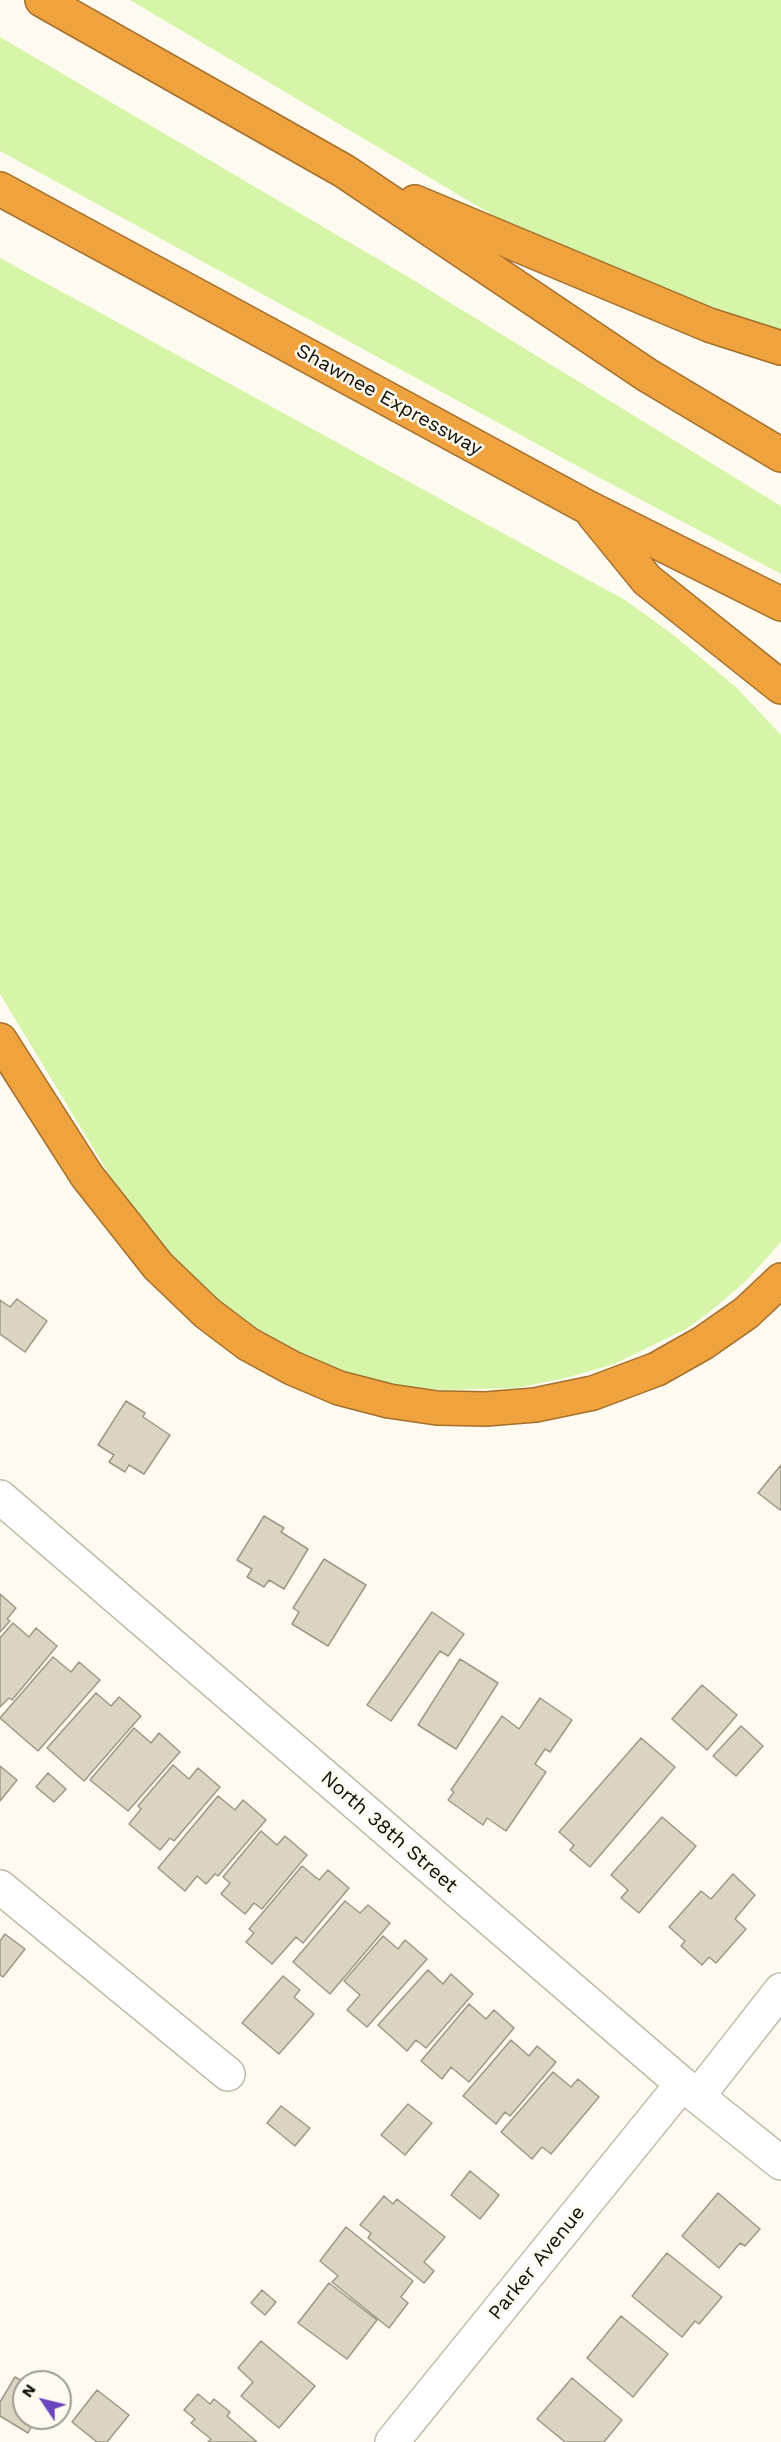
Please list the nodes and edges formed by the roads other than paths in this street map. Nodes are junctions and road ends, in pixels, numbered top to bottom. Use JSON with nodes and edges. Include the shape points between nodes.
{"nodes":[{"id":1,"x":42,"y":0,"type":"edge"},
{"id":2,"x":344,"y":171,"type":"junction"},
{"id":3,"x":0,"y":189,"type":"edge"},
{"id":4,"x":781,"y":348,"type":"edge"},
{"id":5,"x":781,"y":455,"type":"edge"},
{"id":6,"x":587,"y":507,"type":"junction"},
{"id":7,"x":781,"y":604,"type":"edge"},
{"id":8,"x":781,"y":687,"type":"edge"},
{"id":9,"x":0,"y":1040,"type":"edge"},
{"id":10,"x":781,"y":1280,"type":"edge"},
{"id":11,"x":0,"y":1497,"type":"edge"},
{"id":12,"x":0,"y":1887,"type":"edge"},
{"id":13,"x":781,"y":1990,"type":"edge"},
{"id":14,"x":228,"y":2074,"type":"dead end"},
{"id":15,"x":690,"y":2090,"type":"junction"},
{"id":16,"x":781,"y":2163,"type":"edge"},
{"id":17,"x":392,"y":2442,"type":"edge"}],
"edges":[{"from":1,"to":2,"type":"highway"},
{"from":2,"to":4,"type":"highway","via":[[709,325]]},
{"from":2,"to":5,"type":"highway","via":[[647,375]]},
{"from":3,"to":6,"type":"highway","name":"Shawnee Expressway"},
{"from":6,"to":7,"type":"highway","name":"Shawnee Expressway"},
{"from":6,"to":8,"type":"highway","via":[[647,580]]},
{"from":9,"to":10,"type":"highway","via":[[87,1176],[158,1266],[207,1313],[248,1344],[339,1388],[437,1408],[486,1409],[535,1405],[593,1393],[657,1369],[703,1343],[746,1313]]},
{"from":11,"to":15,"type":"street","name":"North 38th Street"},
{"from":12,"to":14,"type":"street"},
{"from":13,"to":15,"type":"street","name":"Parker Avenue"},
{"from":15,"to":16,"type":"street","name":"North 38th Street"},
{"from":15,"to":17,"type":"street","name":"Parker Avenue"}]}
